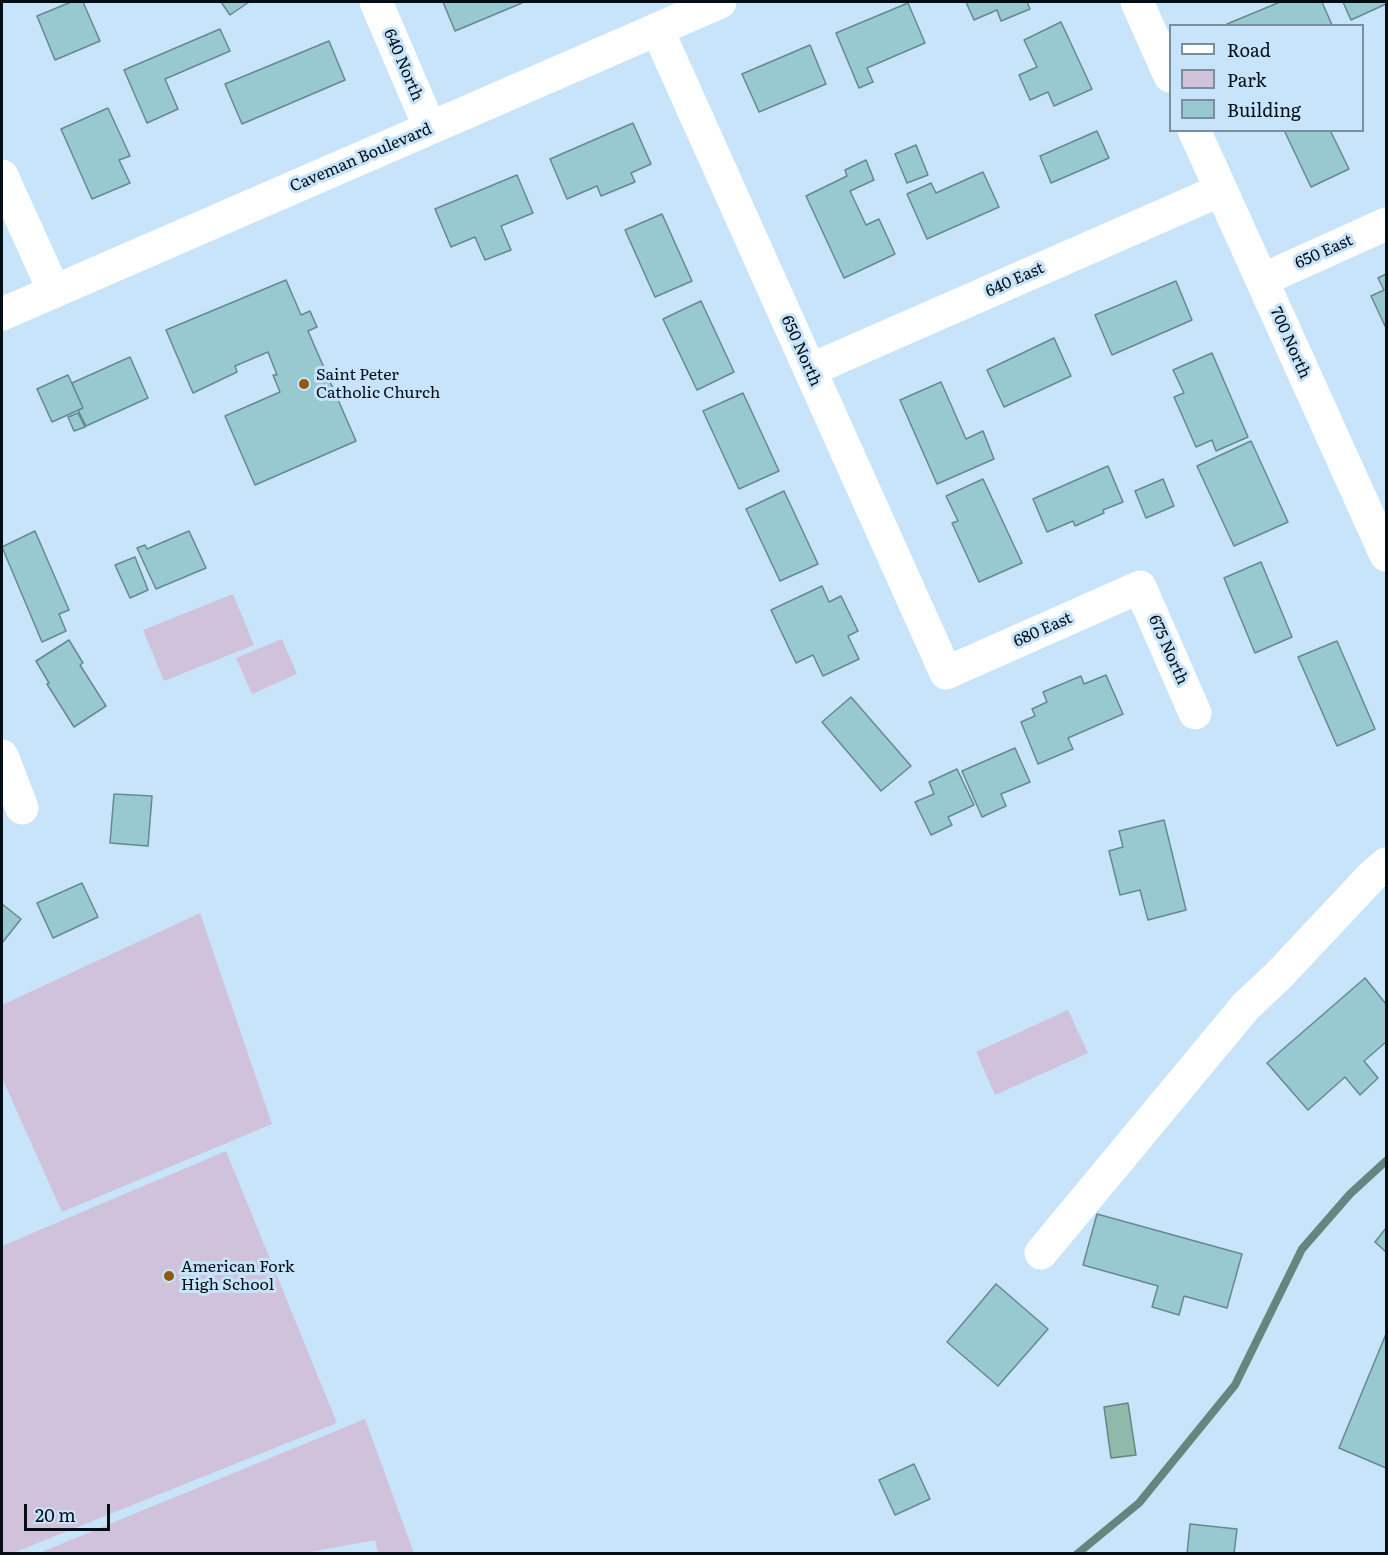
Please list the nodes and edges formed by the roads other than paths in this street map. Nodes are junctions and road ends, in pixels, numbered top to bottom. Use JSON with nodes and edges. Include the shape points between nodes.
{"nodes":[{"id":1,"x":376,"y":2,"type":"edge"},
{"id":2,"x":718,"y":2,"type":"edge"},
{"id":3,"x":1137,"y":2,"type":"edge"},
{"id":4,"x":657,"y":29,"type":"junction"},
{"id":5,"x":1169,"y":74,"type":"edge"},
{"id":6,"x":430,"y":128,"type":"junction"},
{"id":7,"x":1195,"y":132,"type":"edge"},
{"id":8,"x":2,"y":176,"type":"edge"},
{"id":9,"x":1221,"y":190,"type":"junction"},
{"id":10,"x":1386,"y":224,"type":"edge"},
{"id":11,"x":1262,"y":280,"type":"junction"},
{"id":12,"x":54,"y":291,"type":"junction"},
{"id":13,"x":2,"y":314,"type":"edge"},
{"id":14,"x":810,"y":370,"type":"junction"},
{"id":15,"x":1386,"y":555,"type":"edge"},
{"id":16,"x":1140,"y":587,"type":"joint"},
{"id":17,"x":946,"y":673,"type":"joint"},
{"id":18,"x":1196,"y":713,"type":"dead end"},
{"id":19,"x":2,"y":756,"type":"edge"},
{"id":20,"x":22,"y":808,"type":"dead end"},
{"id":21,"x":1386,"y":864,"type":"edge"},
{"id":22,"x":1041,"y":1252,"type":"dead end"}],
"edges":[{"from":1,"to":6,"type":"street","name":"640 North"},
{"from":2,"to":4,"type":"street","name":"Caveman Boulevard"},
{"from":3,"to":5,"type":"street"},
{"from":4,"to":6,"type":"street","name":"Caveman Boulevard"},
{"from":4,"to":14,"type":"street","name":"650 North"},
{"from":6,"to":12,"type":"street","name":"Caveman Boulevard"},
{"from":7,"to":9,"type":"street","name":"700 North"},
{"from":8,"to":12,"type":"street"},
{"from":9,"to":11,"type":"street","name":"700 North"},
{"from":9,"to":14,"type":"street","name":"640 East"},
{"from":10,"to":11,"type":"street","name":"650 East"},
{"from":11,"to":15,"type":"street","name":"700 North"},
{"from":12,"to":13,"type":"street","name":"Caveman Boulevard"},
{"from":14,"to":17,"type":"street","name":"650 North"},
{"from":16,"to":17,"type":"street","name":"680 East"},
{"from":16,"to":18,"type":"street","name":"675 North"},
{"from":19,"to":20,"type":"street"},
{"from":21,"to":22,"type":"street","via":[[1246,1006]]}]}
